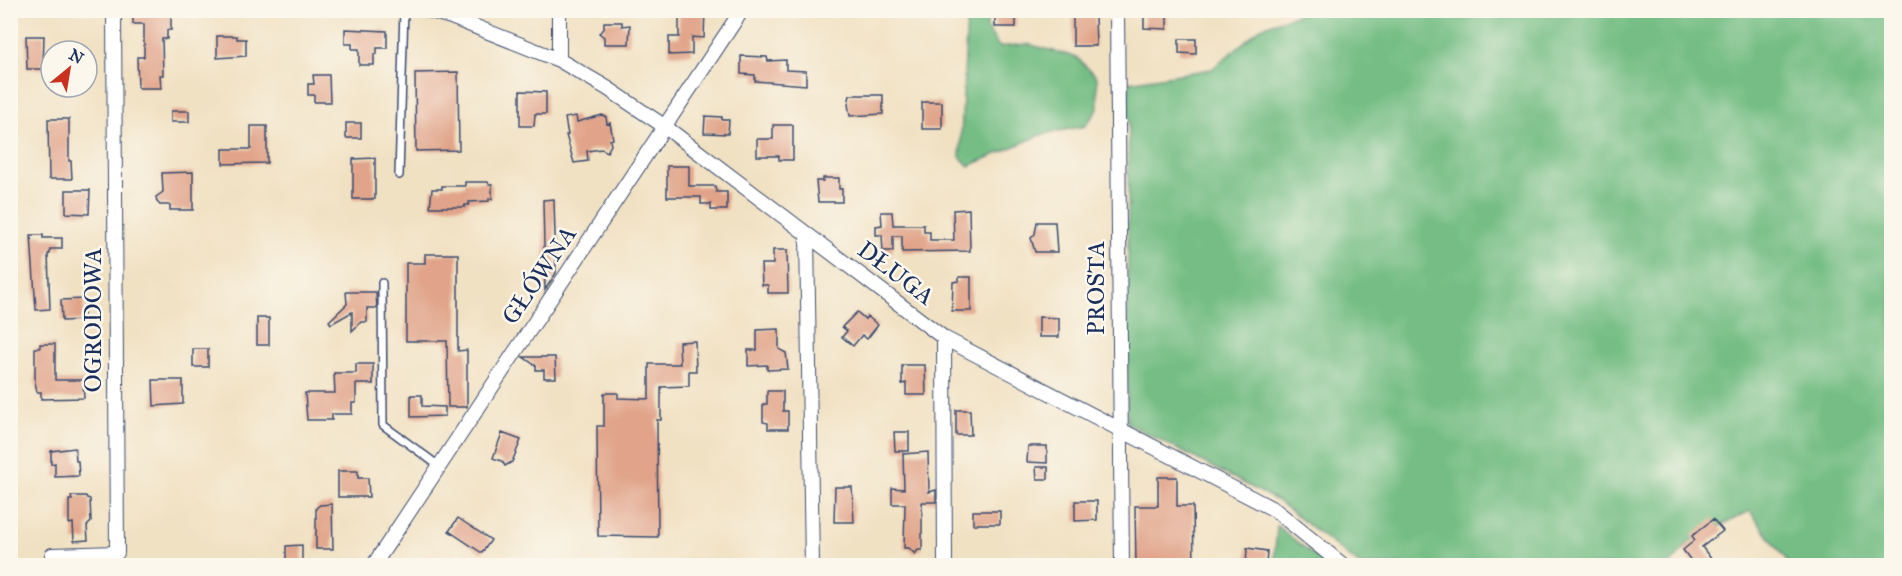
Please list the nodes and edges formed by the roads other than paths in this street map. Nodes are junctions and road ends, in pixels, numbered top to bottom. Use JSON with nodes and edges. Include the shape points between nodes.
{"nodes":[{"id":1,"x":114,"y":10,"type":"edge"},
{"id":2,"x":404,"y":10,"type":"edge"},
{"id":3,"x":428,"y":10,"type":"edge"},
{"id":4,"x":559,"y":10,"type":"edge"},
{"id":5,"x":1117,"y":10,"type":"edge"},
{"id":6,"x":740,"y":12,"type":"edge"},
{"id":7,"x":559,"y":60,"type":"junction"},
{"id":8,"x":664,"y":126,"type":"junction"},
{"id":9,"x":399,"y":175,"type":"dead end"},
{"id":10,"x":807,"y":234,"type":"junction"},
{"id":11,"x":382,"y":283,"type":"dead end"},
{"id":12,"x":944,"y":338,"type":"junction"},
{"id":13,"x":1119,"y":429,"type":"junction"},
{"id":14,"x":439,"y":466,"type":"junction"},
{"id":15,"x":53,"y":566,"type":"edge"},
{"id":16,"x":373,"y":566,"type":"edge"},
{"id":17,"x":812,"y":566,"type":"edge"},
{"id":18,"x":945,"y":566,"type":"edge"},
{"id":19,"x":1122,"y":566,"type":"edge"},
{"id":20,"x":1344,"y":566,"type":"edge"}],
"edges":[{"from":1,"to":15,"type":"street","name":"OGRODOWA","via":[[117,553],[52,555]]},
{"from":2,"to":9,"type":"lane"},
{"from":3,"to":7,"type":"street","name":"DŁUGA"},
{"from":4,"to":7,"type":"street"},
{"from":5,"to":13,"type":"street","name":"PROSTA"},
{"from":6,"to":8,"type":"street","name":"GŁÓWNA"},
{"from":7,"to":8,"type":"street","name":"DŁUGA"},
{"from":8,"to":10,"type":"street","name":"DŁUGA"},
{"from":8,"to":14,"type":"street","name":"GŁÓWNA"},
{"from":10,"to":12,"type":"street","name":"DŁUGA"},
{"from":10,"to":17,"type":"street"},
{"from":11,"to":14,"type":"lane","via":[[383,425]]},
{"from":12,"to":13,"type":"street","name":"DŁUGA"},
{"from":12,"to":18,"type":"street"},
{"from":13,"to":19,"type":"street","name":"PROSTA"},
{"from":13,"to":20,"type":"street","name":"DŁUGA","via":[[1275,510]]},
{"from":14,"to":16,"type":"street","name":"GŁÓWNA"}]}
